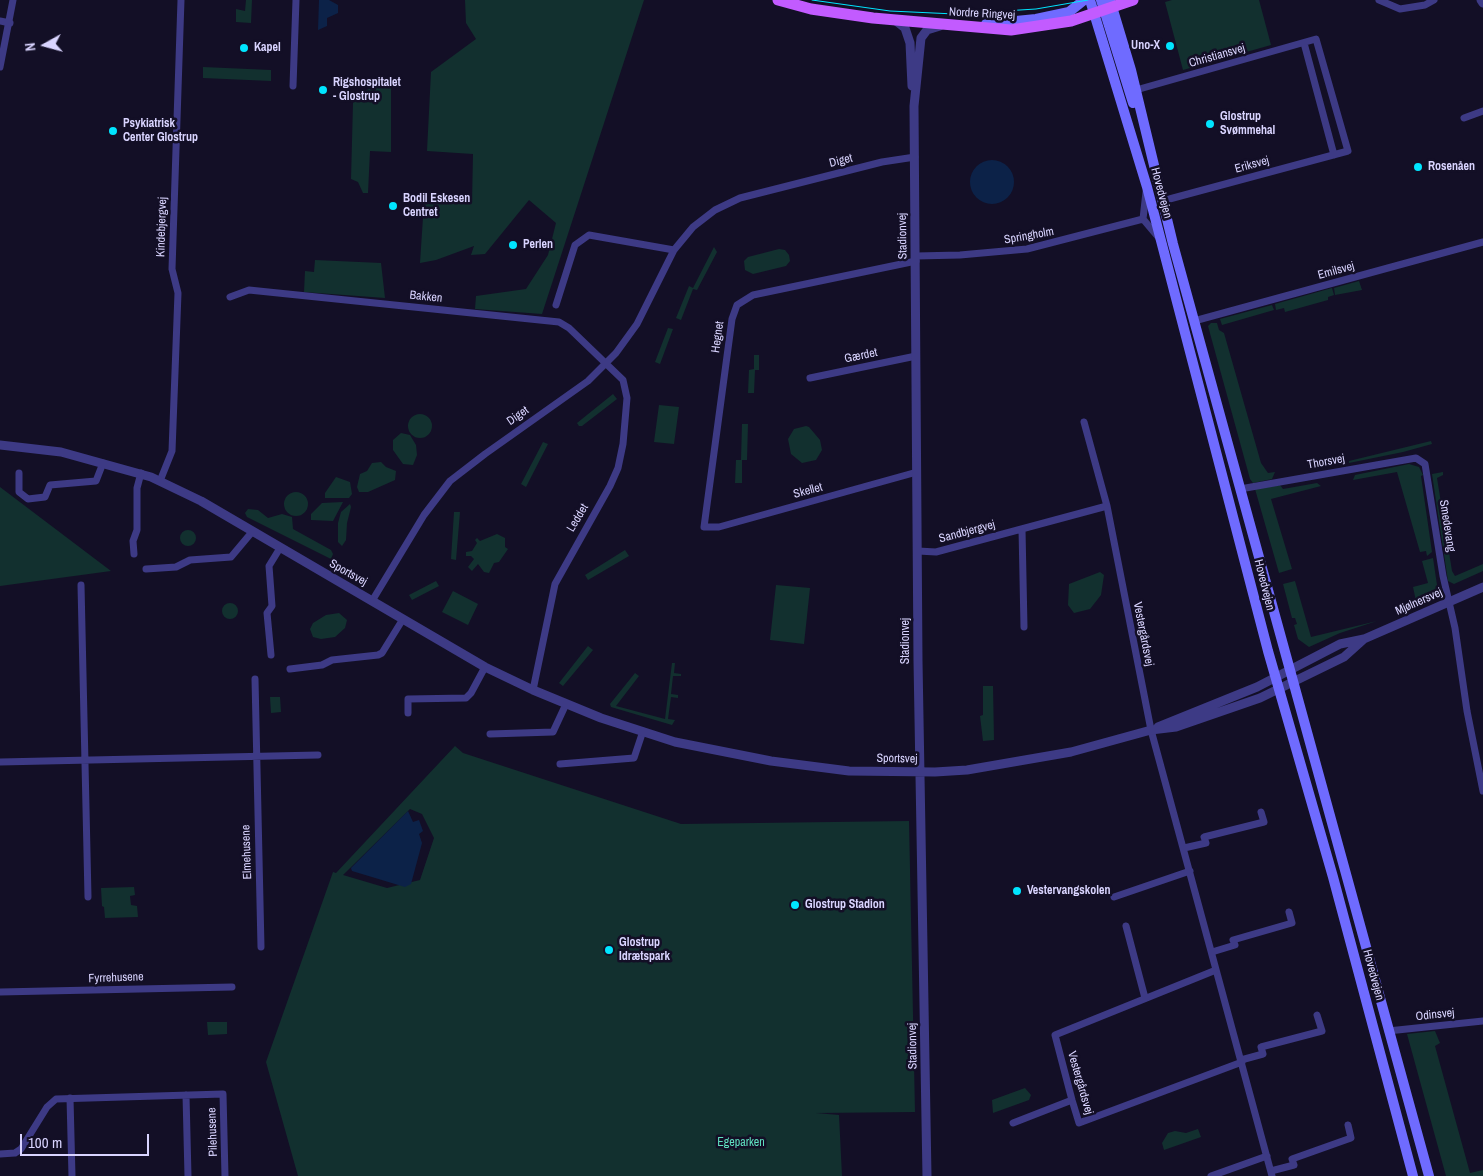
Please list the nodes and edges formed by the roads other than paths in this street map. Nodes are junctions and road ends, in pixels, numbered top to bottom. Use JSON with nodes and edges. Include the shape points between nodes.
{"nodes":[{"id":1,"x":13,"y":0,"type":"edge"},
{"id":2,"x":182,"y":0,"type":"edge"},
{"id":3,"x":296,"y":0,"type":"edge"},
{"id":4,"x":778,"y":0,"type":"edge"},
{"id":5,"x":1084,"y":0,"type":"edge"},
{"id":6,"x":1090,"y":0,"type":"edge"},
{"id":7,"x":1132,"y":0,"type":"edge"},
{"id":8,"x":1379,"y":0,"type":"edge"},
{"id":9,"x":1434,"y":0,"type":"edge"},
{"id":10,"x":1103,"y":4,"type":"edge"},
{"id":11,"x":0,"y":21,"type":"edge"},
{"id":12,"x":896,"y":21,"type":"junction"},
{"id":13,"x":10,"y":23,"type":"junction"},
{"id":14,"x":947,"y":26,"type":"junction"},
{"id":15,"x":1304,"y":42,"type":"junction"},
{"id":16,"x":0,"y":67,"type":"edge"},
{"id":17,"x":294,"y":86,"type":"dead end"},
{"id":18,"x":1136,"y":90,"type":"junction"},
{"id":19,"x":914,"y":106,"type":"junction"},
{"id":20,"x":1483,"y":111,"type":"edge"},
{"id":21,"x":1464,"y":118,"type":"dead end"},
{"id":22,"x":1148,"y":144,"type":"junction"},
{"id":23,"x":1348,"y":151,"type":"joint"},
{"id":24,"x":1334,"y":155,"type":"junction"},
{"id":25,"x":915,"y":157,"type":"junction"},
{"id":26,"x":1147,"y":187,"type":"junction"},
{"id":27,"x":1162,"y":201,"type":"junction"},
{"id":28,"x":1143,"y":219,"type":"junction"},
{"id":29,"x":1160,"y":239,"type":"junction"},
{"id":30,"x":1483,"y":242,"type":"edge"},
{"id":31,"x":674,"y":250,"type":"junction"},
{"id":32,"x":916,"y":258,"type":"junction"},
{"id":33,"x":230,"y":297,"type":"dead end"},
{"id":34,"x":556,"y":305,"type":"dead end"},
{"id":35,"x":1194,"y":321,"type":"junction"},
{"id":36,"x":916,"y":356,"type":"junction"},
{"id":37,"x":607,"y":363,"type":"junction"},
{"id":38,"x":810,"y":378,"type":"dead end"},
{"id":39,"x":1084,"y":422,"type":"dead end"},
{"id":40,"x":0,"y":445,"type":"edge"},
{"id":41,"x":1416,"y":458,"type":"joint"},
{"id":42,"x":103,"y":463,"type":"junction"},
{"id":43,"x":917,"y":472,"type":"junction"},
{"id":44,"x":19,"y":473,"type":"dead end"},
{"id":45,"x":141,"y":473,"type":"junction"},
{"id":46,"x":160,"y":481,"type":"junction"},
{"id":47,"x":1240,"y":490,"type":"junction"},
{"id":48,"x":1107,"y":506,"type":"junction"},
{"id":49,"x":704,"y":527,"type":"joint"},
{"id":50,"x":1022,"y":529,"type":"junction"},
{"id":51,"x":252,"y":532,"type":"junction"},
{"id":52,"x":280,"y":548,"type":"junction"},
{"id":53,"x":918,"y":551,"type":"junction"},
{"id":54,"x":134,"y":554,"type":"dead end"},
{"id":55,"x":146,"y":569,"type":"dead end"},
{"id":56,"x":81,"y":585,"type":"dead end"},
{"id":57,"x":1483,"y":587,"type":"edge"},
{"id":58,"x":372,"y":601,"type":"junction"},
{"id":59,"x":1449,"y":602,"type":"junction"},
{"id":60,"x":403,"y":619,"type":"junction"},
{"id":61,"x":1024,"y":627,"type":"dead end"},
{"id":62,"x":1364,"y":639,"type":"junction"},
{"id":63,"x":270,"y":655,"type":"dead end"},
{"id":64,"x":485,"y":667,"type":"junction"},
{"id":65,"x":290,"y":669,"type":"dead end"},
{"id":66,"x":1290,"y":670,"type":"junction"},
{"id":67,"x":1275,"y":677,"type":"junction"},
{"id":68,"x":255,"y":680,"type":"dead end"},
{"id":69,"x":1293,"y":681,"type":"junction"},
{"id":70,"x":1278,"y":689,"type":"junction"},
{"id":71,"x":532,"y":690,"type":"junction"},
{"id":72,"x":566,"y":704,"type":"junction"},
{"id":73,"x":408,"y":713,"type":"dead end"},
{"id":74,"x":1152,"y":730,"type":"junction"},
{"id":75,"x":643,"y":731,"type":"junction"},
{"id":76,"x":490,"y":734,"type":"dead end"},
{"id":77,"x":318,"y":755,"type":"dead end"},
{"id":78,"x":256,"y":756,"type":"junction"},
{"id":79,"x":85,"y":759,"type":"junction"},
{"id":80,"x":0,"y":762,"type":"edge"},
{"id":81,"x":560,"y":764,"type":"dead end"},
{"id":82,"x":921,"y":772,"type":"junction"},
{"id":83,"x":1483,"y":791,"type":"edge"},
{"id":84,"x":1261,"y":812,"type":"dead end"},
{"id":85,"x":1184,"y":848,"type":"junction"},
{"id":86,"x":1190,"y":871,"type":"junction"},
{"id":87,"x":88,"y":897,"type":"dead end"},
{"id":88,"x":1114,"y":897,"type":"dead end"},
{"id":89,"x":1289,"y":912,"type":"dead end"},
{"id":90,"x":1126,"y":926,"type":"dead end"},
{"id":91,"x":261,"y":947,"type":"dead end"},
{"id":92,"x":1212,"y":952,"type":"junction"},
{"id":93,"x":1216,"y":970,"type":"junction"},
{"id":94,"x":232,"y":987,"type":"dead end"},
{"id":95,"x":2,"y":992,"type":"edge"},
{"id":96,"x":1145,"y":998,"type":"junction"},
{"id":97,"x":1317,"y":1015,"type":"dead end"},
{"id":98,"x":1483,"y":1021,"type":"edge"},
{"id":99,"x":1388,"y":1030,"type":"junction"},
{"id":100,"x":1242,"y":1061,"type":"junction"},
{"id":101,"x":186,"y":1095,"type":"junction"},
{"id":102,"x":70,"y":1098,"type":"junction"},
{"id":103,"x":1072,"y":1100,"type":"junction"},
{"id":104,"x":1012,"y":1123,"type":"dead end"},
{"id":105,"x":1348,"y":1124,"type":"dead end"},
{"id":106,"x":2,"y":1154,"type":"edge"},
{"id":107,"x":1267,"y":1156,"type":"junction"},
{"id":108,"x":1272,"y":1174,"type":"edge"},
{"id":109,"x":72,"y":1176,"type":"edge"},
{"id":110,"x":188,"y":1176,"type":"edge"},
{"id":111,"x":225,"y":1176,"type":"edge"},
{"id":112,"x":927,"y":1176,"type":"edge"},
{"id":113,"x":1211,"y":1176,"type":"edge"},
{"id":114,"x":1414,"y":1176,"type":"edge"},
{"id":115,"x":1429,"y":1176,"type":"edge"}],
"edges":[{"from":1,"to":13,"type":"street"},
{"from":2,"to":46,"type":"street","name":"Kindebjergvej","via":[[172,269],[178,293],[172,451]]},
{"from":3,"to":17,"type":"street"},
{"from":4,"to":12,"type":"main road","name":"Nordre Ringvej"},
{"from":5,"to":14,"type":"main road","via":[[1069,12],[1055,15],[995,24]]},
{"from":6,"to":10,"type":"main road","name":"Hovedvejen"},
{"from":7,"to":10,"type":"main road","name":"Nordre Ringvej"},
{"from":8,"to":9,"type":"street","via":[[1400,10]]},
{"from":10,"to":14,"type":"main road","name":"Nordre Ringvej","via":[[1071,20],[1030,28]]},
{"from":10,"to":18,"type":"main road","name":"Hovedvejen"},
{"from":10,"to":22,"type":"main road"},
{"from":10,"to":26,"type":"main road","name":"Hovedvejen"},
{"from":11,"to":13,"type":"street"},
{"from":12,"to":14,"type":"main road","name":"Nordre Ringvej"},
{"from":12,"to":19,"type":"street","name":"Stadionvej","via":[[905,28],[910,43]]},
{"from":13,"to":16,"type":"street"},
{"from":14,"to":19,"type":"street","name":"Stadionvej","via":[[927,30],[921,38]]},
{"from":15,"to":18,"type":"street","name":"Christiansvej"},
{"from":15,"to":23,"type":"street","name":"Christiansvej","via":[[1316,39]]},
{"from":15,"to":24,"type":"street"},
{"from":18,"to":22,"type":"main road","name":"Hovedvejen"},
{"from":19,"to":25,"type":"street","name":"Stadionvej"},
{"from":20,"to":21,"type":"street"},
{"from":22,"to":27,"type":"main road","name":"Hovedvejen"},
{"from":23,"to":24,"type":"street","name":"Eriksvej"},
{"from":24,"to":27,"type":"street","name":"Eriksvej"},
{"from":25,"to":31,"type":"street","name":"Diget","via":[[877,163],[731,202],[693,227]]},
{"from":25,"to":32,"type":"street","name":"Stadionvej"},
{"from":26,"to":28,"type":"street"},
{"from":26,"to":29,"type":"main road","name":"Hovedvejen"},
{"from":27,"to":35,"type":"main road","name":"Hovedvejen"},
{"from":28,"to":29,"type":"street"},
{"from":28,"to":32,"type":"street","name":"Springholm","via":[[1027,249]]},
{"from":29,"to":67,"type":"main road","name":"Hovedvejen"},
{"from":30,"to":35,"type":"street","name":"Emilsvej"},
{"from":31,"to":34,"type":"street","via":[[590,235],[575,245]]},
{"from":31,"to":37,"type":"street","name":"Diget","via":[[637,324]]},
{"from":32,"to":36,"type":"street","name":"Stadionvej"},
{"from":32,"to":49,"type":"street","name":"Hegnet","via":[[753,295],[737,305],[732,319]]},
{"from":33,"to":37,"type":"street","name":"Bakken","via":[[249,290],[560,322]]},
{"from":35,"to":47,"type":"main road","name":"Hovedvejen"},
{"from":36,"to":38,"type":"street","name":"Gærdet"},
{"from":36,"to":43,"type":"street","name":"Stadionvej"},
{"from":37,"to":58,"type":"street","name":"Diget","via":[[588,381],[450,482],[424,515]]},
{"from":37,"to":71,"type":"street","name":"Leddet","via":[[626,387],[621,456],[610,486],[555,584]]},
{"from":39,"to":48,"type":"street","name":"Vestergårdsvej"},
{"from":40,"to":42,"type":"street","name":"Sportsvej","via":[[61,452]]},
{"from":41,"to":47,"type":"street","name":"Thorsvej"},
{"from":41,"to":59,"type":"street","name":"Smedevang","via":[[1425,464]]},
{"from":42,"to":44,"type":"street","via":[[96,481],[50,485],[45,497],[28,499],[20,492]]},
{"from":42,"to":45,"type":"street","name":"Sportsvej"},
{"from":43,"to":49,"type":"street","name":"Skellet","via":[[719,527]]},
{"from":43,"to":53,"type":"street","name":"Stadionvej"},
{"from":45,"to":46,"type":"street","name":"Sportsvej"},
{"from":45,"to":54,"type":"street","via":[[137,488]]},
{"from":46,"to":51,"type":"street","name":"Sportsvej"},
{"from":47,"to":66,"type":"main road","name":"Hovedvejen"},
{"from":48,"to":50,"type":"street","name":"Sandbjergvej"},
{"from":48,"to":74,"type":"street","name":"Vestergårdsvej"},
{"from":50,"to":53,"type":"street","name":"Sandbjergvej","via":[[936,552]]},
{"from":50,"to":61,"type":"street"},
{"from":51,"to":52,"type":"street","name":"Sportsvej"},
{"from":51,"to":55,"type":"street","via":[[233,556]]},
{"from":52,"to":58,"type":"street","name":"Sportsvej"},
{"from":52,"to":63,"type":"street","via":[[269,566],[272,606],[267,613]]},
{"from":53,"to":82,"type":"street","name":"Stadionvej"},
{"from":56,"to":79,"type":"street"},
{"from":57,"to":59,"type":"street","name":"Mjølnersvej"},
{"from":58,"to":60,"type":"street","name":"Sportsvej"},
{"from":59,"to":62,"type":"street","name":"Mjølnersvej"},
{"from":59,"to":83,"type":"street","name":"Smedevang"},
{"from":60,"to":64,"type":"street","name":"Sportsvej"},
{"from":60,"to":65,"type":"street","via":[[378,655]]},
{"from":62,"to":66,"type":"street","name":"Mjølnersvej","via":[[1340,644]]},
{"from":62,"to":69,"type":"street","name":"Mjølnersvej","via":[[1344,657]]},
{"from":64,"to":71,"type":"street","name":"Sportsvej"},
{"from":64,"to":73,"type":"street","via":[[466,698],[408,699]]},
{"from":66,"to":67,"type":"street","name":"Sportsvej"},
{"from":66,"to":69,"type":"main road","name":"Hovedvejen"},
{"from":67,"to":70,"type":"main road","name":"Hovedvejen"},
{"from":67,"to":74,"type":"street","name":"Sportsvej"},
{"from":68,"to":78,"type":"street","name":"Elmehusene"},
{"from":69,"to":70,"type":"street","name":"Sportsvej"},
{"from":69,"to":99,"type":"main road","name":"Hovedvejen"},
{"from":70,"to":74,"type":"street","name":"Sportsvej","via":[[1176,727]]},
{"from":70,"to":114,"type":"main road","name":"Hovedvejen"},
{"from":71,"to":72,"type":"street","name":"Sportsvej"},
{"from":72,"to":75,"type":"street","name":"Sportsvej"},
{"from":72,"to":76,"type":"street","via":[[553,732]]},
{"from":74,"to":82,"type":"street","name":"Sportsvej","via":[[1071,752],[1016,762],[967,770]]},
{"from":74,"to":85,"type":"street","name":"Vestergårdsvej"},
{"from":75,"to":81,"type":"street","via":[[634,758]]},
{"from":75,"to":82,"type":"street","name":"Sportsvej","via":[[711,750],[770,761],[849,771]]},
{"from":77,"to":78,"type":"street"},
{"from":78,"to":79,"type":"street"},
{"from":78,"to":91,"type":"street","name":"Elmehusene"},
{"from":79,"to":80,"type":"street"},
{"from":79,"to":87,"type":"street"},
{"from":82,"to":112,"type":"street","name":"Stadionvej"},
{"from":84,"to":85,"type":"street","via":[[1264,822],[1204,837],[1206,843]]},
{"from":85,"to":86,"type":"street","name":"Vestergårdsvej"},
{"from":86,"to":88,"type":"street"},
{"from":86,"to":92,"type":"street","name":"Vestergårdsvej"},
{"from":89,"to":92,"type":"street","via":[[1292,923],[1233,940],[1234,945]]},
{"from":90,"to":96,"type":"street"},
{"from":92,"to":93,"type":"street","name":"Vestergårdsvej"},
{"from":93,"to":96,"type":"street","name":"Vestergårdsvej"},
{"from":93,"to":100,"type":"street","name":"Vestergårdsvej"},
{"from":94,"to":95,"type":"street","name":"Fyrrehusene"},
{"from":96,"to":103,"type":"street","name":"Vestergårdsvej","via":[[1055,1034]]},
{"from":97,"to":100,"type":"street","name":"Vestergårdsvej","via":[[1322,1031],[1261,1047],[1263,1054]]},
{"from":98,"to":99,"type":"street","name":"Odinsvej"},
{"from":99,"to":115,"type":"main road","name":"Hovedvejen"},
{"from":100,"to":103,"type":"street","name":"Vestergårdsvej","via":[[1079,1123]]},
{"from":100,"to":107,"type":"street","name":"Vestergårdsvej"},
{"from":101,"to":102,"type":"street","name":"Pilehusene"},
{"from":101,"to":110,"type":"street"},
{"from":101,"to":111,"type":"street","name":"Pilehusene","via":[[223,1094]]},
{"from":102,"to":106,"type":"street","name":"Pilehusene","via":[[51,1102],[21,1149]]},
{"from":102,"to":109,"type":"street"},
{"from":103,"to":104,"type":"street"},
{"from":105,"to":108,"type":"street","name":"Vestergårdsvej","via":[[1351,1138],[1292,1160],[1294,1165]]},
{"from":107,"to":108,"type":"street","name":"Vestergårdsvej"},
{"from":107,"to":113,"type":"street"}]}
